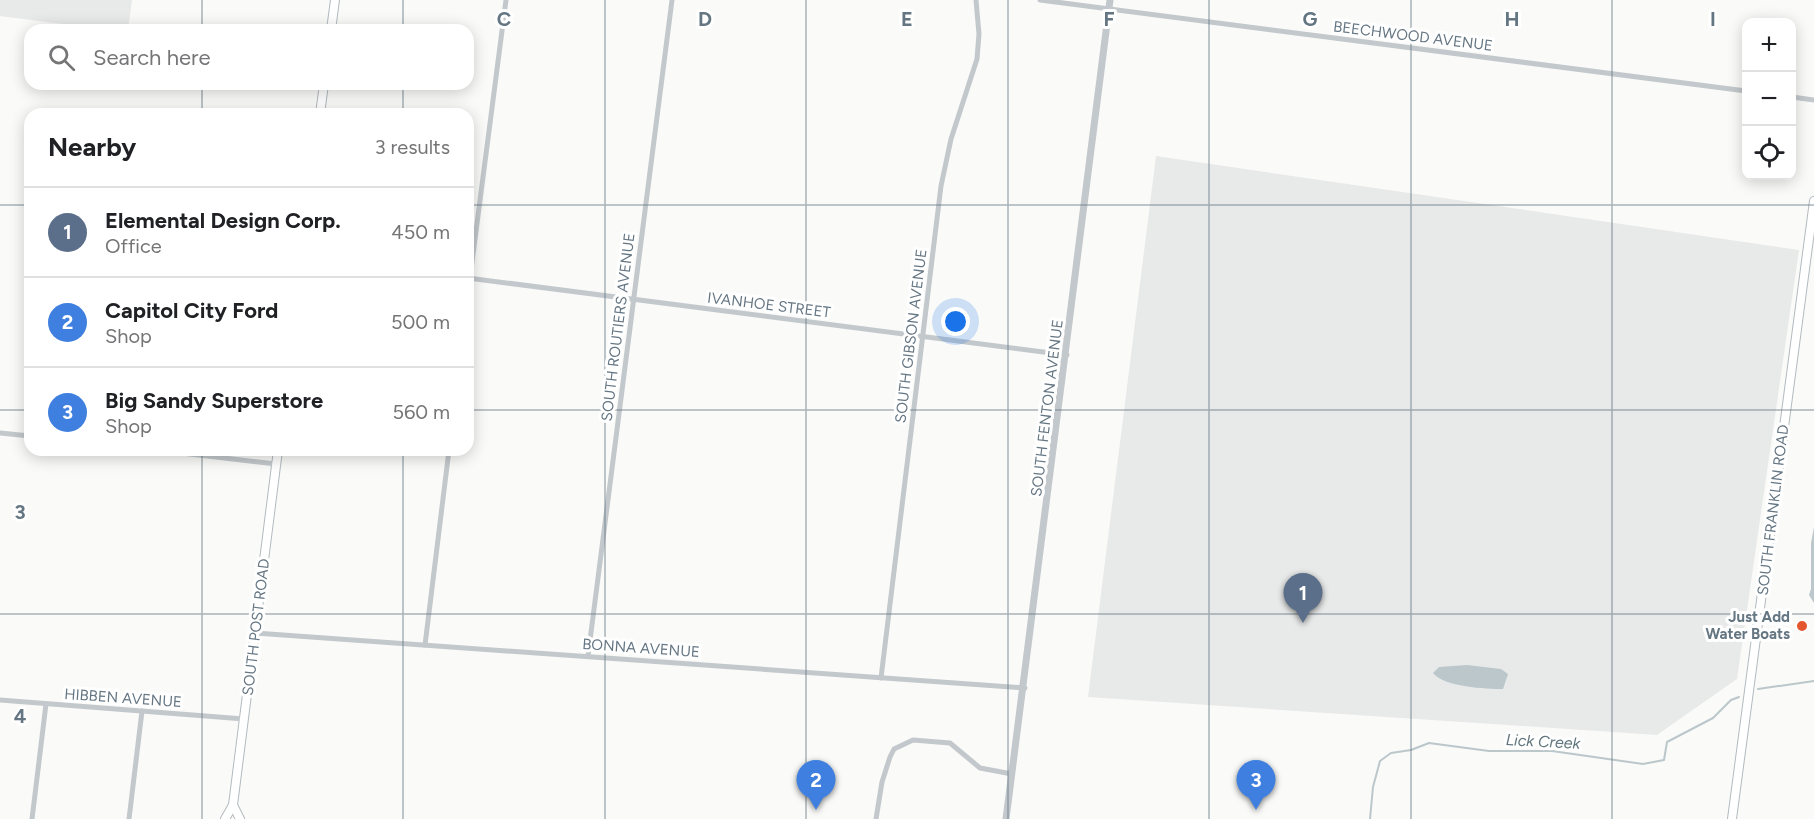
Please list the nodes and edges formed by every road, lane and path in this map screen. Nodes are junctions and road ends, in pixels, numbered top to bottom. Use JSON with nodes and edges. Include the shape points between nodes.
{"nodes":[{"id":1,"x":335,"y":0,"type":"edge"},
{"id":2,"x":506,"y":0,"type":"edge"},
{"id":3,"x":672,"y":0,"type":"edge"},
{"id":4,"x":976,"y":0,"type":"edge"},
{"id":5,"x":1040,"y":0,"type":"edge"},
{"id":6,"x":1110,"y":0,"type":"edge"},
{"id":7,"x":1109,"y":9,"type":"junction"},
{"id":8,"x":332,"y":24,"type":"edge"},
{"id":9,"x":323,"y":90,"type":"edge"},
{"id":10,"x":1742,"y":90,"type":"edge"},
{"id":11,"x":1796,"y":98,"type":"edge"},
{"id":12,"x":1814,"y":100,"type":"edge"},
{"id":13,"x":321,"y":108,"type":"edge"},
{"id":14,"x":1814,"y":201,"type":"edge"},
{"id":15,"x":474,"y":240,"type":"edge"},
{"id":16,"x":474,"y":279,"type":"edge"},
{"id":17,"x":633,"y":299,"type":"junction"},
{"id":18,"x":924,"y":336,"type":"junction"},
{"id":19,"x":1067,"y":355,"type":"junction"},
{"id":20,"x":0,"y":433,"type":"edge"},
{"id":21,"x":24,"y":435,"type":"edge"},
{"id":22,"x":207,"y":456,"type":"edge"},
{"id":23,"x":277,"y":456,"type":"edge"},
{"id":24,"x":448,"y":456,"type":"edge"},
{"id":25,"x":276,"y":464,"type":"junction"},
{"id":26,"x":255,"y":633,"type":"junction"},
{"id":27,"x":425,"y":645,"type":"junction"},
{"id":28,"x":588,"y":657,"type":"junction"},
{"id":29,"x":881,"y":678,"type":"junction"},
{"id":30,"x":1025,"y":688,"type":"junction"},
{"id":31,"x":0,"y":700,"type":"edge"},
{"id":32,"x":46,"y":704,"type":"junction"},
{"id":33,"x":142,"y":711,"type":"junction"},
{"id":34,"x":244,"y":719,"type":"junction"},
{"id":35,"x":1012,"y":774,"type":"junction"},
{"id":36,"x":233,"y":805,"type":"junction"},
{"id":37,"x":32,"y":819,"type":"edge"},
{"id":38,"x":129,"y":819,"type":"edge"},
{"id":39,"x":225,"y":819,"type":"edge"},
{"id":40,"x":240,"y":819,"type":"edge"},
{"id":41,"x":876,"y":819,"type":"edge"},
{"id":42,"x":1006,"y":819,"type":"edge"},
{"id":43,"x":1732,"y":819,"type":"edge"}],
"edges":[{"from":1,"to":8,"type":"main road"},
{"from":2,"to":15,"type":"street"},
{"from":3,"to":17,"type":"street","name":"SOUTH ROUTIERS AVENUE"},
{"from":4,"to":18,"type":"street","name":"SOUTH GIBSON AVENUE","via":[[978,53],[943,173]]},
{"from":5,"to":7,"type":"street","name":"BEECHWOOD AVENUE"},
{"from":6,"to":7,"type":"street","name":"SOUTH FENTON AVENUE"},
{"from":7,"to":10,"type":"street","name":"BEECHWOOD AVENUE"},
{"from":7,"to":19,"type":"street","name":"SOUTH FENTON AVENUE"},
{"from":9,"to":13,"type":"main road"},
{"from":11,"to":12,"type":"street"},
{"from":14,"to":43,"type":"main road","name":"SOUTH FRANKLIN ROAD"},
{"from":16,"to":17,"type":"street","name":"IVANHOE STREET"},
{"from":17,"to":18,"type":"street","name":"IVANHOE STREET"},
{"from":17,"to":28,"type":"street","name":"SOUTH ROUTIERS AVENUE"},
{"from":18,"to":19,"type":"street","name":"IVANHOE STREET"},
{"from":18,"to":29,"type":"street","name":"SOUTH GIBSON AVENUE"},
{"from":19,"to":30,"type":"street","name":"SOUTH FENTON AVENUE"},
{"from":20,"to":21,"type":"street"},
{"from":22,"to":25,"type":"street"},
{"from":23,"to":25,"type":"main road","name":"SOUTH POST ROAD"},
{"from":24,"to":27,"type":"street"},
{"from":25,"to":26,"type":"main road","name":"SOUTH POST ROAD"},
{"from":26,"to":27,"type":"street","name":"BONNA AVENUE"},
{"from":26,"to":34,"type":"main road","name":"SOUTH POST ROAD"},
{"from":27,"to":28,"type":"street","name":"BONNA AVENUE"},
{"from":28,"to":29,"type":"street","name":"BONNA AVENUE"},
{"from":29,"to":30,"type":"street","name":"BONNA AVENUE"},
{"from":30,"to":35,"type":"street","name":"SOUTH FENTON AVENUE"},
{"from":31,"to":32,"type":"street","name":"HIBBEN AVENUE"},
{"from":32,"to":33,"type":"street","name":"HIBBEN AVENUE"},
{"from":32,"to":37,"type":"street"},
{"from":33,"to":34,"type":"street","name":"HIBBEN AVENUE"},
{"from":33,"to":38,"type":"street"},
{"from":34,"to":36,"type":"main road","name":"SOUTH POST ROAD"},
{"from":35,"to":41,"type":"street","via":[[980,768],[951,743],[913,740],[894,749],[890,757]]},
{"from":35,"to":42,"type":"street","name":"SOUTH FENTON AVENUE"},
{"from":36,"to":39,"type":"main road","name":"SOUTH POST ROAD"},
{"from":36,"to":40,"type":"main road"}]}
